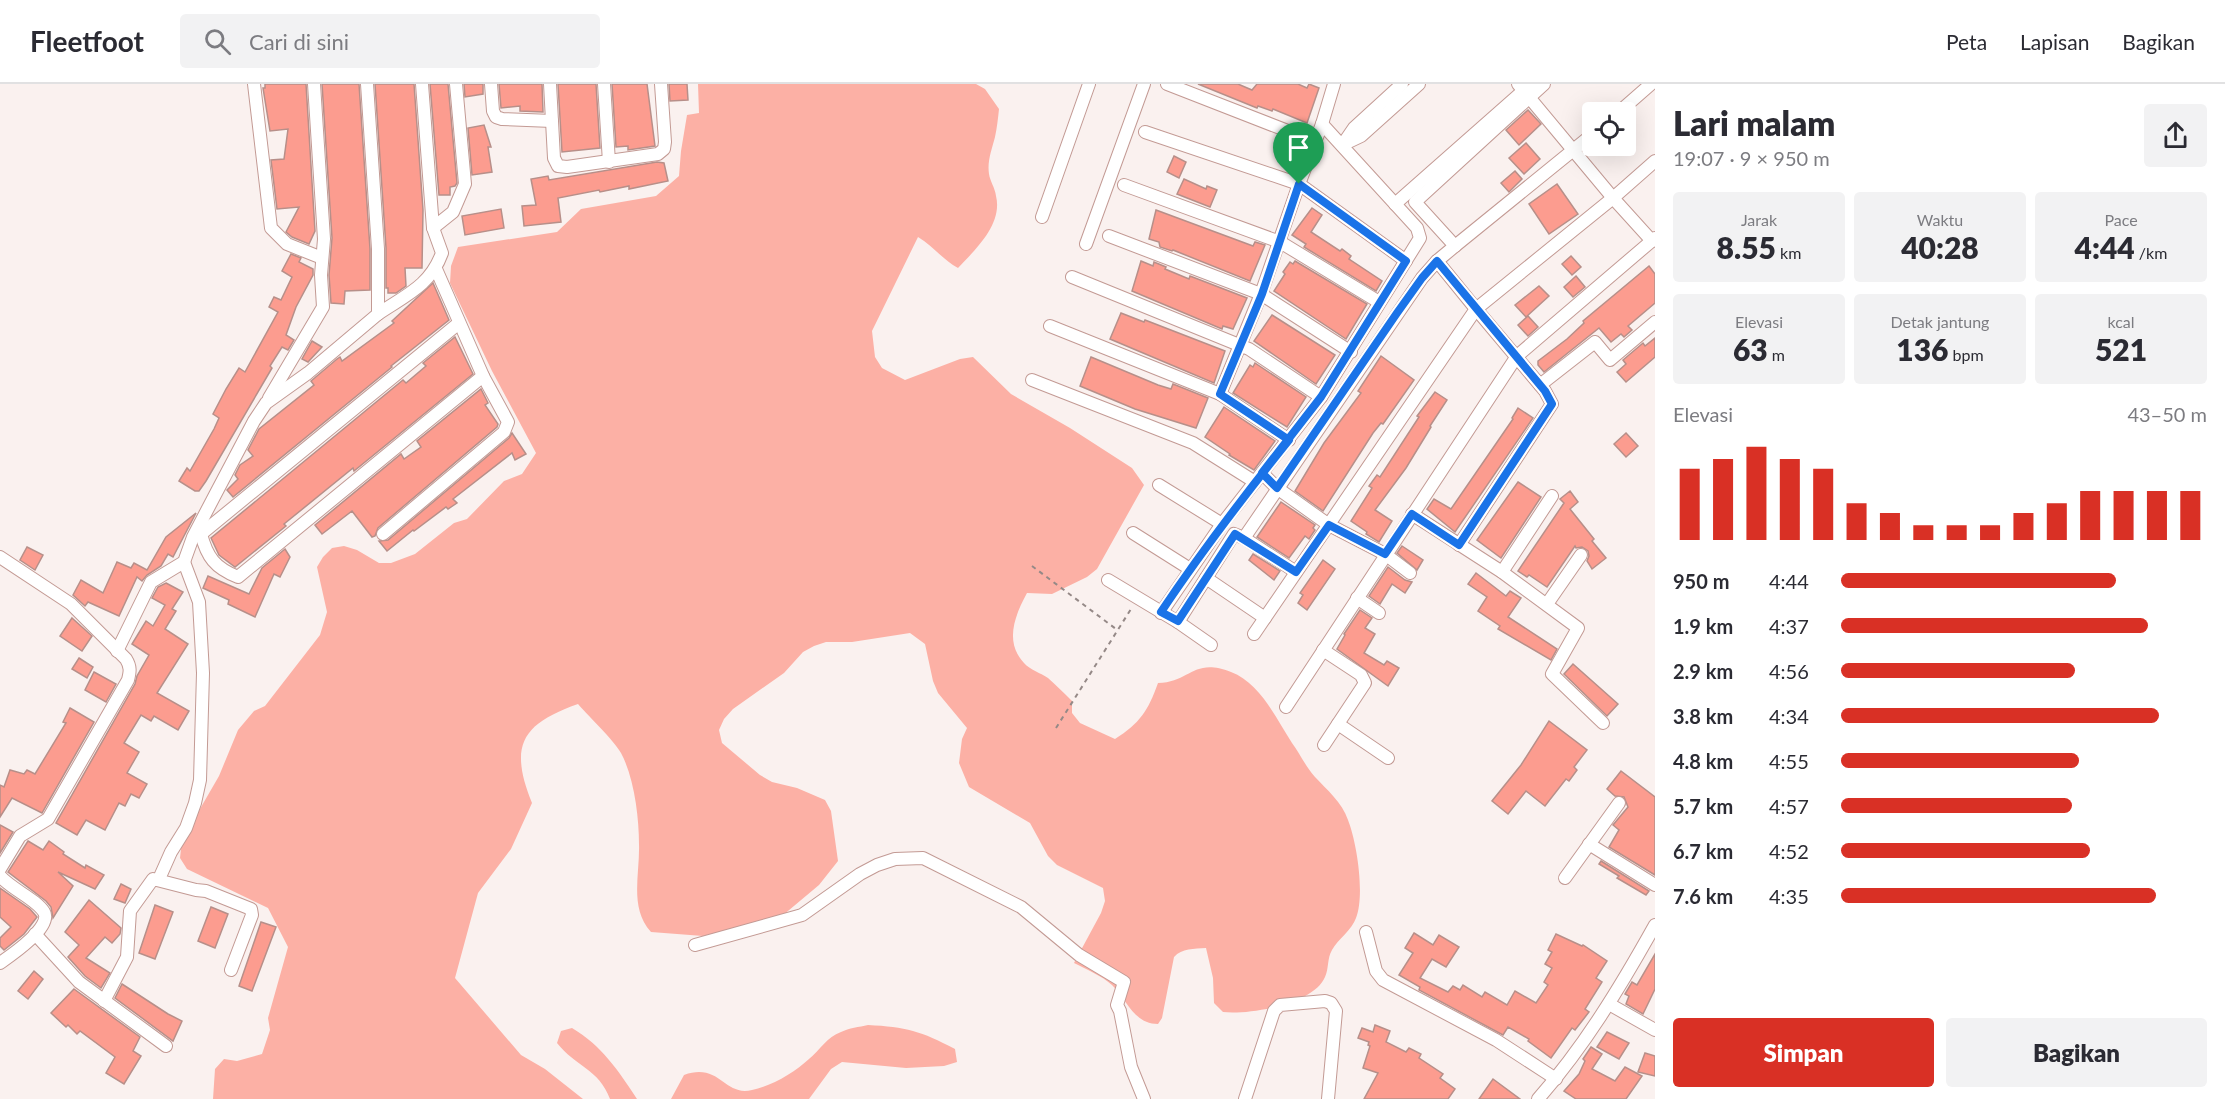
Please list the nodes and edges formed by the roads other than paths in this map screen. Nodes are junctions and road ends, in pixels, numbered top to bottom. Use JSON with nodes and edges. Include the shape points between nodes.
{"nodes":[{"id":1,"x":254,"y":84,"type":"edge"},
{"id":2,"x":314,"y":84,"type":"edge"},
{"id":3,"x":367,"y":84,"type":"edge"},
{"id":4,"x":422,"y":84,"type":"edge"},
{"id":5,"x":456,"y":84,"type":"edge"},
{"id":6,"x":491,"y":84,"type":"edge"},
{"id":7,"x":549,"y":84,"type":"edge"},
{"id":8,"x":604,"y":84,"type":"edge"},
{"id":9,"x":661,"y":84,"type":"edge"},
{"id":10,"x":1089,"y":84,"type":"edge"},
{"id":11,"x":1144,"y":84,"type":"edge"},
{"id":12,"x":1167,"y":84,"type":"edge"},
{"id":13,"x":1544,"y":84,"type":"edge"},
{"id":14,"x":1651,"y":84,"type":"edge"},
{"id":15,"x":1329,"y":85,"type":"edge"},
{"id":16,"x":1410,"y":86,"type":"edge"},
{"id":17,"x":1525,"y":89,"type":"edge"},
{"id":18,"x":1630,"y":102,"type":"edge"},
{"id":19,"x":552,"y":121,"type":"junction"},
{"id":20,"x":1322,"y":124,"type":"junction"},
{"id":21,"x":1145,"y":132,"type":"dead end"},
{"id":22,"x":1316,"y":142,"type":"junction"},
{"id":23,"x":1582,"y":144,"type":"edge"},
{"id":24,"x":1342,"y":145,"type":"junction"},
{"id":25,"x":1574,"y":151,"type":"junction"},
{"id":26,"x":1655,"y":161,"type":"edge"},
{"id":27,"x":609,"y":162,"type":"junction"},
{"id":28,"x":1299,"y":184,"type":"junction"},
{"id":29,"x":1124,"y":185,"type":"dead end"},
{"id":30,"x":1613,"y":198,"type":"junction"},
{"id":31,"x":1395,"y":204,"type":"junction"},
{"id":32,"x":1042,"y":217,"type":"dead end"},
{"id":33,"x":433,"y":228,"type":"junction"},
{"id":34,"x":1109,"y":236,"type":"dead end"},
{"id":35,"x":1654,"y":240,"type":"edge"},
{"id":36,"x":1280,"y":242,"type":"junction"},
{"id":37,"x":1086,"y":244,"type":"dead end"},
{"id":38,"x":1455,"y":246,"type":"junction"},
{"id":39,"x":322,"y":258,"type":"junction"},
{"id":40,"x":1406,"y":261,"type":"junction"},
{"id":41,"x":1437,"y":261,"type":"junction"},
{"id":42,"x":436,"y":269,"type":"junction"},
{"id":43,"x":1072,"y":277,"type":"dead end"},
{"id":44,"x":1262,"y":294,"type":"junction"},
{"id":45,"x":1379,"y":302,"type":"junction"},
{"id":46,"x":1476,"y":309,"type":"junction"},
{"id":47,"x":378,"y":314,"type":"junction"},
{"id":48,"x":1655,"y":321,"type":"edge"},
{"id":49,"x":459,"y":323,"type":"junction"},
{"id":50,"x":1050,"y":326,"type":"dead end"},
{"id":51,"x":1241,"y":345,"type":"junction"},
{"id":52,"x":1351,"y":352,"type":"junction"},
{"id":53,"x":1517,"y":356,"type":"junction"},
{"id":54,"x":483,"y":376,"type":"junction"},
{"id":55,"x":1032,"y":380,"type":"dead end"},
{"id":56,"x":1540,"y":385,"type":"junction"},
{"id":57,"x":1220,"y":394,"type":"junction"},
{"id":58,"x":1321,"y":397,"type":"junction"},
{"id":59,"x":266,"y":403,"type":"junction"},
{"id":60,"x":1289,"y":440,"type":"junction"},
{"id":61,"x":1258,"y":478,"type":"junction"},
{"id":62,"x":1159,"y":485,"type":"dead end"},
{"id":63,"x":1277,"y":488,"type":"junction"},
{"id":64,"x":1552,"y":496,"type":"dead end"},
{"id":65,"x":1412,"y":514,"type":"junction"},
{"id":66,"x":1222,"y":524,"type":"junction"},
{"id":67,"x":1329,"y":525,"type":"junction"},
{"id":68,"x":1133,"y":533,"type":"dead end"},
{"id":69,"x":383,"y":534,"type":"dead end"},
{"id":70,"x":197,"y":536,"type":"junction"},
{"id":71,"x":1244,"y":538,"type":"junction"},
{"id":72,"x":1459,"y":545,"type":"junction"},
{"id":73,"x":1385,"y":554,"type":"junction"},
{"id":74,"x":1581,"y":555,"type":"dead end"},
{"id":75,"x":0,"y":557,"type":"edge"},
{"id":76,"x":184,"y":562,"type":"junction"},
{"id":77,"x":1190,"y":569,"type":"junction"},
{"id":78,"x":1296,"y":572,"type":"junction"},
{"id":79,"x":1502,"y":572,"type":"junction"},
{"id":80,"x":1410,"y":573,"type":"dead end"},
{"id":81,"x":1206,"y":578,"type":"junction"},
{"id":82,"x":1108,"y":580,"type":"dead end"},
{"id":83,"x":1357,"y":598,"type":"junction"},
{"id":84,"x":1547,"y":604,"type":"junction"},
{"id":85,"x":1161,"y":612,"type":"junction"},
{"id":86,"x":1379,"y":613,"type":"dead end"},
{"id":87,"x":1265,"y":618,"type":"junction"},
{"id":88,"x":1178,"y":621,"type":"junction"},
{"id":89,"x":1254,"y":634,"type":"dead end"},
{"id":90,"x":1211,"y":645,"type":"dead end"},
{"id":91,"x":1323,"y":650,"type":"junction"},
{"id":92,"x":117,"y":651,"type":"junction"},
{"id":93,"x":1286,"y":707,"type":"dead end"},
{"id":94,"x":1602,"y":723,"type":"dead end"},
{"id":95,"x":1338,"y":724,"type":"junction"},
{"id":96,"x":1324,"y":745,"type":"dead end"},
{"id":97,"x":1388,"y":758,"type":"dead end"},
{"id":98,"x":1619,"y":803,"type":"dead end"},
{"id":99,"x":1589,"y":844,"type":"junction"},
{"id":100,"x":0,"y":869,"type":"edge"},
{"id":101,"x":0,"y":876,"type":"edge"},
{"id":102,"x":1564,"y":878,"type":"dead end"},
{"id":103,"x":159,"y":879,"type":"junction"},
{"id":104,"x":1655,"y":885,"type":"edge"},
{"id":105,"x":1655,"y":925,"type":"edge"},
{"id":106,"x":1366,"y":932,"type":"dead end"},
{"id":107,"x":35,"y":934,"type":"junction"},
{"id":108,"x":1651,"y":940,"type":"edge"},
{"id":109,"x":695,"y":945,"type":"dead end"},
{"id":110,"x":0,"y":963,"type":"edge"},
{"id":111,"x":231,"y":970,"type":"dead end"},
{"id":112,"x":104,"y":1001,"type":"junction"},
{"id":113,"x":1609,"y":1004,"type":"junction"},
{"id":114,"x":1655,"y":1030,"type":"edge"},
{"id":115,"x":166,"y":1046,"type":"dead end"},
{"id":116,"x":1556,"y":1079,"type":"junction"},
{"id":117,"x":1144,"y":1099,"type":"edge"},
{"id":118,"x":1245,"y":1099,"type":"edge"},
{"id":119,"x":1328,"y":1099,"type":"edge"},
{"id":120,"x":1538,"y":1099,"type":"edge"}],
"edges":[{"from":1,"to":39,"type":"street","via":[[271,228],[287,244]]},
{"from":2,"to":39,"type":"street"},
{"from":3,"to":47,"type":"street","via":[[378,249]]},
{"from":4,"to":33,"type":"street"},
{"from":5,"to":33,"type":"street","via":[[465,184],[453,212]]},
{"from":6,"to":19,"type":"street","via":[[496,117]]},
{"from":7,"to":19,"type":"street"},
{"from":8,"to":27,"type":"street"},
{"from":9,"to":27,"type":"street","via":[[664,149],[658,154]]},
{"from":10,"to":32,"type":"street"},
{"from":11,"to":37,"type":"street"},
{"from":12,"to":22,"type":"street"},
{"from":13,"to":17,"type":"street"},
{"from":14,"to":18,"type":"street"},
{"from":15,"to":20,"type":"street"},
{"from":16,"to":24,"type":"street","via":[[1361,136]]},
{"from":17,"to":25,"type":"street"},
{"from":17,"to":31,"type":"street"},
{"from":17,"to":38,"type":"street","via":[[1415,202]]},
{"from":19,"to":27,"type":"street","via":[[554,159],[558,166]]},
{"from":20,"to":22,"type":"street"},
{"from":20,"to":24,"type":"street"},
{"from":21,"to":28,"type":"street"},
{"from":22,"to":28,"type":"street"},
{"from":23,"to":25,"type":"street"},
{"from":24,"to":31,"type":"street"},
{"from":25,"to":30,"type":"street"},
{"from":25,"to":38,"type":"street"},
{"from":26,"to":30,"type":"street"},
{"from":28,"to":36,"type":"street"},
{"from":28,"to":40,"type":"street"},
{"from":29,"to":36,"type":"street"},
{"from":30,"to":35,"type":"street"},
{"from":30,"to":46,"type":"street"},
{"from":31,"to":40,"type":"street","via":[[1417,228],[1420,238]]},
{"from":33,"to":42,"type":"street","via":[[442,253]]},
{"from":34,"to":44,"type":"street"},
{"from":35,"to":53,"type":"street"},
{"from":36,"to":44,"type":"street"},
{"from":36,"to":45,"type":"street"},
{"from":38,"to":41,"type":"street"},
{"from":39,"to":59,"type":"street","via":[[323,307]]},
{"from":40,"to":45,"type":"street"},
{"from":41,"to":46,"type":"street"},
{"from":41,"to":63,"type":"street","via":[[1403,304]]},
{"from":42,"to":47,"type":"street","via":[[426,281]]},
{"from":42,"to":49,"type":"street"},
{"from":43,"to":51,"type":"street"},
{"from":44,"to":51,"type":"street"},
{"from":44,"to":52,"type":"street"},
{"from":45,"to":52,"type":"street"},
{"from":46,"to":53,"type":"street"},
{"from":46,"to":67,"type":"street"},
{"from":47,"to":59,"type":"street"},
{"from":48,"to":56,"type":"street","via":[[1610,360],[1594,342]]},
{"from":49,"to":54,"type":"street"},
{"from":49,"to":70,"type":"street"},
{"from":50,"to":57,"type":"street"},
{"from":51,"to":57,"type":"street"},
{"from":51,"to":58,"type":"street"},
{"from":52,"to":58,"type":"street"},
{"from":53,"to":56,"type":"street"},
{"from":53,"to":65,"type":"street"},
{"from":54,"to":69,"type":"street","via":[[508,426]]},
{"from":54,"to":70,"type":"street","via":[[238,577],[213,563]]},
{"from":55,"to":61,"type":"street","via":[[1193,442]]},
{"from":56,"to":72,"type":"street","via":[[1552,404]]},
{"from":57,"to":60,"type":"street"},
{"from":58,"to":60,"type":"street"},
{"from":59,"to":70,"type":"street"},
{"from":60,"to":61,"type":"street"},
{"from":61,"to":63,"type":"street"},
{"from":61,"to":66,"type":"street"},
{"from":62,"to":66,"type":"street"},
{"from":63,"to":67,"type":"street"},
{"from":63,"to":71,"type":"street"},
{"from":64,"to":79,"type":"street"},
{"from":65,"to":72,"type":"street"},
{"from":65,"to":73,"type":"street"},
{"from":66,"to":77,"type":"street"},
{"from":67,"to":73,"type":"street"},
{"from":67,"to":78,"type":"street"},
{"from":68,"to":77,"type":"street"},
{"from":70,"to":76,"type":"street"},
{"from":71,"to":78,"type":"street"},
{"from":71,"to":81,"type":"street","via":[[1234,534]]},
{"from":72,"to":79,"type":"street"},
{"from":73,"to":80,"type":"street"},
{"from":73,"to":83,"type":"street"},
{"from":74,"to":84,"type":"street"},
{"from":75,"to":92,"type":"street","via":[[70,604]]},
{"from":76,"to":92,"type":"street","via":[[151,582]]},
{"from":76,"to":103,"type":"street","via":[[199,602],[203,673],[200,780],[186,828]]},
{"from":77,"to":85,"type":"street"},
{"from":78,"to":87,"type":"street"},
{"from":79,"to":84,"type":"street"},
{"from":81,"to":87,"type":"street"},
{"from":81,"to":88,"type":"street"},
{"from":82,"to":85,"type":"street"},
{"from":83,"to":86,"type":"street"},
{"from":83,"to":91,"type":"street"},
{"from":84,"to":94,"type":"street","via":[[1578,628],[1552,674]]},
{"from":85,"to":88,"type":"street"},
{"from":87,"to":89,"type":"street"},
{"from":88,"to":90,"type":"street"},
{"from":91,"to":93,"type":"street"},
{"from":91,"to":95,"type":"street","via":[[1365,680],[1365,686]]},
{"from":92,"to":100,"type":"street","via":[[130,665],[128,680],[48,819],[20,836]]},
{"from":95,"to":96,"type":"street"},
{"from":95,"to":97,"type":"street"},
{"from":98,"to":99,"type":"street"},
{"from":99,"to":102,"type":"street"},
{"from":99,"to":104,"type":"street"},
{"from":101,"to":107,"type":"street","via":[[44,912],[45,921]]},
{"from":103,"to":111,"type":"street","via":[[206,891],[251,909]]},
{"from":103,"to":112,"type":"street","via":[[149,883],[130,911],[127,957]]},
{"from":105,"to":108,"type":"street"},
{"from":106,"to":116,"type":"street","via":[[1376,970],[1383,980],[1496,1040]]},
{"from":107,"to":110,"type":"street"},
{"from":107,"to":112,"type":"street","via":[[75,978]]},
{"from":108,"to":113,"type":"street"},
{"from":109,"to":117,"type":"street","via":[[802,915],[877,865],[895,859],[923,858],[1021,907],[1080,955],[1124,982],[1117,1005],[1131,1067]]},
{"from":112,"to":115,"type":"street"},
{"from":113,"to":114,"type":"street"},
{"from":113,"to":116,"type":"street"},
{"from":116,"to":120,"type":"street"},
{"from":118,"to":119,"type":"street","via":[[1274,1011],[1280,1005],[1325,1002],[1331,1003],[1336,1011]]}]}
